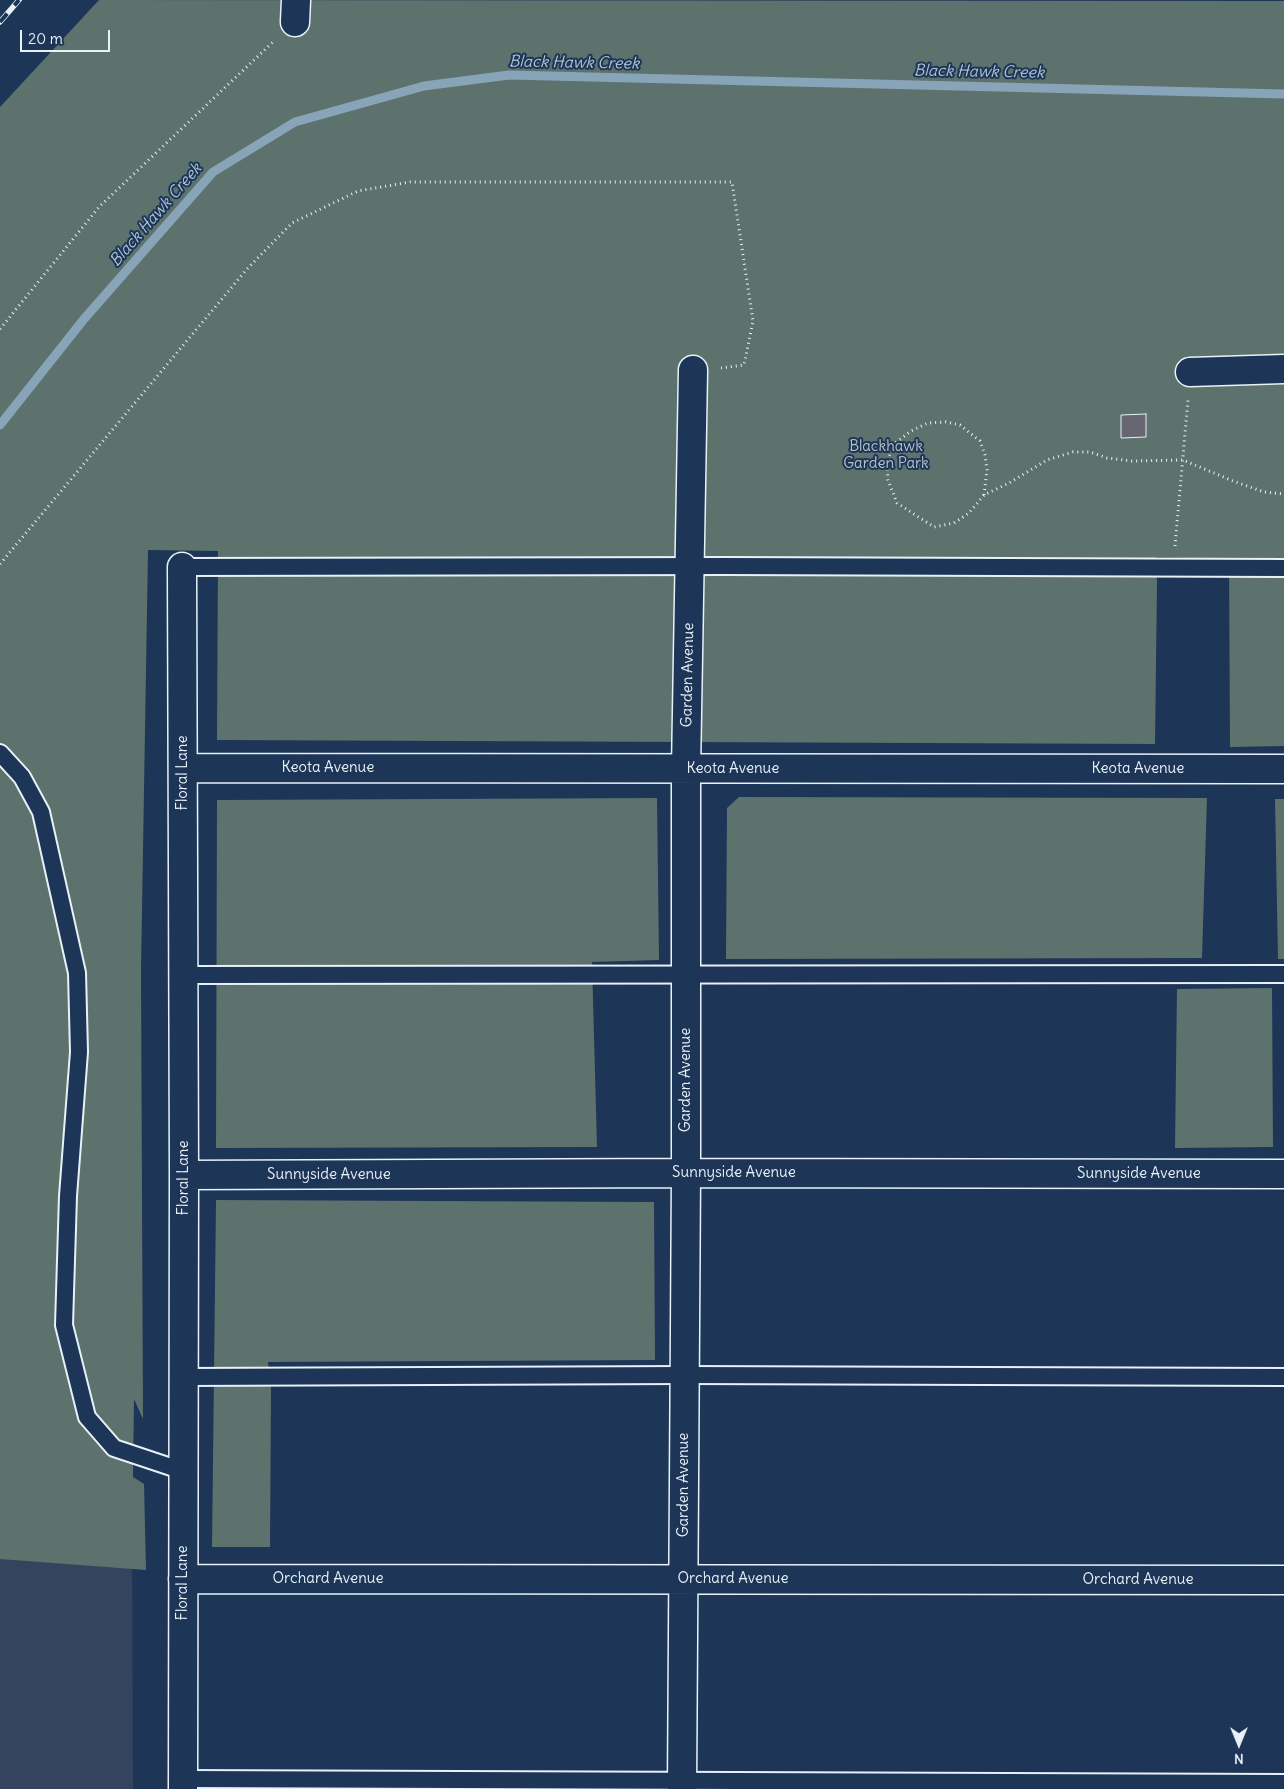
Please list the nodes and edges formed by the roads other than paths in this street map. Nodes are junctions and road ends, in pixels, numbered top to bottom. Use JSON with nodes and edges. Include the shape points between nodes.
{"nodes":[{"id":1,"x":1284,"y":369,"type":"edge"},
{"id":2,"x":693,"y":370,"type":"road end"},
{"id":3,"x":1190,"y":372,"type":"road end"},
{"id":4,"x":182,"y":566,"type":"joint"},
{"id":5,"x":690,"y":566,"type":"junction"},
{"id":6,"x":1284,"y":568,"type":"edge"},
{"id":7,"x":0,"y":753,"type":"edge"},
{"id":8,"x":183,"y":768,"type":"junction"},
{"id":9,"x":686,"y":769,"type":"junction"},
{"id":10,"x":1284,"y":769,"type":"edge"},
{"id":11,"x":686,"y":973,"type":"junction"},
{"id":12,"x":1284,"y":974,"type":"edge"},
{"id":13,"x":184,"y":975,"type":"junction"},
{"id":14,"x":686,"y":1173,"type":"junction"},
{"id":15,"x":1284,"y":1174,"type":"edge"},
{"id":16,"x":184,"y":1176,"type":"junction"},
{"id":17,"x":685,"y":1375,"type":"junction"},
{"id":18,"x":183,"y":1377,"type":"junction"},
{"id":19,"x":1284,"y":1377,"type":"edge"},
{"id":20,"x":183,"y":1472,"type":"junction"},
{"id":21,"x":183,"y":1579,"type":"junction"},
{"id":22,"x":683,"y":1579,"type":"junction"},
{"id":23,"x":1284,"y":1580,"type":"edge"},
{"id":24,"x":1284,"y":1783,"type":"edge"},
{"id":25,"x":183,"y":1784,"type":"edge"},
{"id":26,"x":682,"y":1784,"type":"edge"}],
"edges":[{"from":1,"to":3,"type":"street"},
{"from":2,"to":5,"type":"street","name":"Garden Avenue"},
{"from":4,"to":5,"type":"lane"},
{"from":4,"to":8,"type":"street","name":"Floral Lane"},
{"from":5,"to":6,"type":"lane"},
{"from":5,"to":9,"type":"street","name":"Garden Avenue"},
{"from":7,"to":20,"type":"lane","via":[[22,777],[41,812],[77,973],[79,1052],[68,1196],[64,1325],[86,1416],[114,1448]]},
{"from":8,"to":9,"type":"street","name":"Keota Avenue"},
{"from":8,"to":13,"type":"street","name":"Floral Lane"},
{"from":9,"to":10,"type":"street","name":"Keota Avenue"},
{"from":9,"to":11,"type":"street","name":"Garden Avenue"},
{"from":11,"to":12,"type":"lane"},
{"from":11,"to":13,"type":"lane"},
{"from":11,"to":14,"type":"street","name":"Garden Avenue"},
{"from":13,"to":16,"type":"street","name":"Floral Lane"},
{"from":14,"to":15,"type":"street","name":"Sunnyside Avenue"},
{"from":14,"to":16,"type":"street","name":"Sunnyside Avenue"},
{"from":14,"to":17,"type":"street","name":"Garden Avenue"},
{"from":16,"to":18,"type":"street","name":"Floral Lane"},
{"from":17,"to":18,"type":"lane"},
{"from":17,"to":19,"type":"lane"},
{"from":17,"to":22,"type":"street","name":"Garden Avenue"},
{"from":18,"to":20,"type":"street","name":"Floral Lane"},
{"from":20,"to":21,"type":"street","name":"Floral Lane"},
{"from":21,"to":22,"type":"street","name":"Orchard Avenue"},
{"from":21,"to":25,"type":"street","name":"Floral Lane"},
{"from":22,"to":23,"type":"street","name":"Orchard Avenue"},
{"from":22,"to":26,"type":"street","name":"Garden Avenue"},
{"from":24,"to":26,"type":"lane"},
{"from":25,"to":26,"type":"lane"}]}
